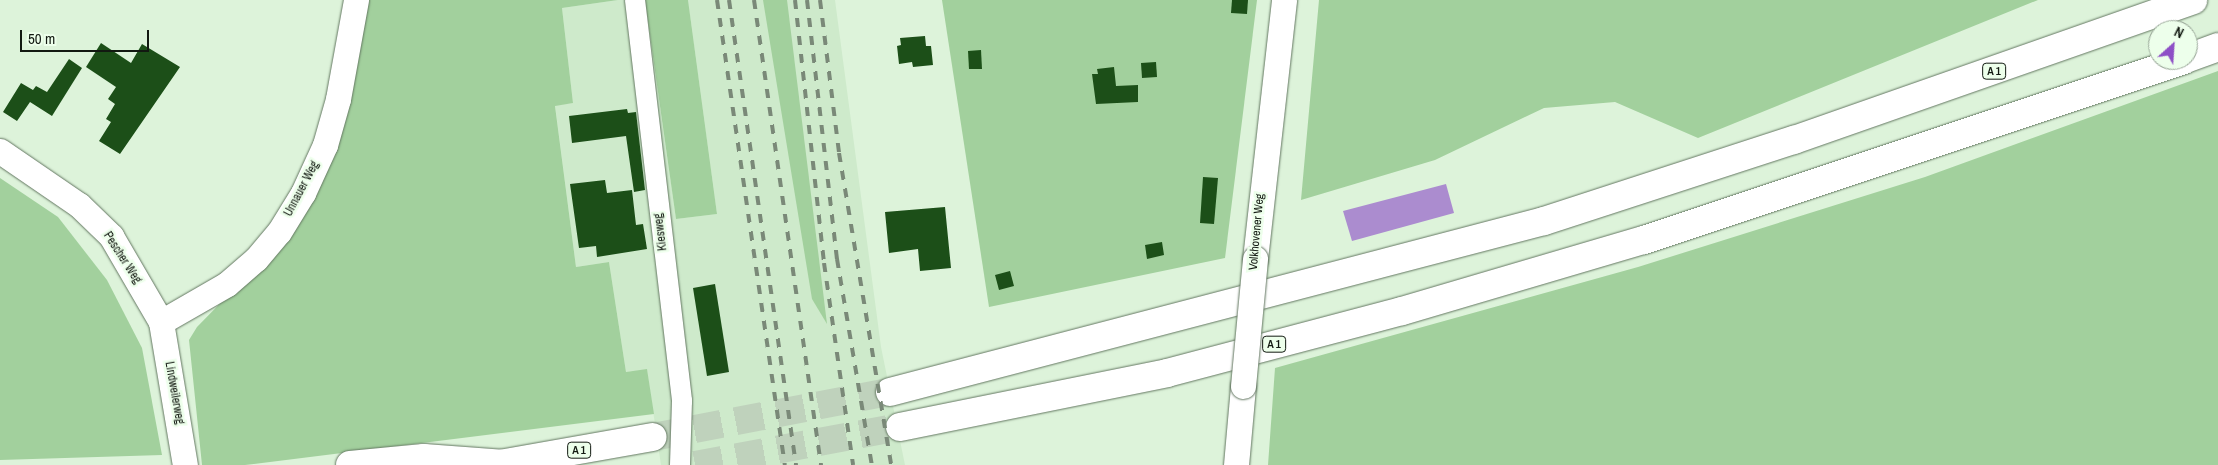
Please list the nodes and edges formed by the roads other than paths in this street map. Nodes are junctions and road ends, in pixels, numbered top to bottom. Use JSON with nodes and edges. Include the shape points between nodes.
{"nodes":[{"id":1,"x":356,"y":0,"type":"edge"},
{"id":2,"x":635,"y":0,"type":"edge"},
{"id":3,"x":1284,"y":0,"type":"edge"},
{"id":4,"x":2193,"y":0,"type":"edge"},
{"id":5,"x":2218,"y":47,"type":"edge"},
{"id":6,"x":2198,"y":54,"type":"edge"},
{"id":7,"x":2154,"y":70,"type":"edge"},
{"id":8,"x":0,"y":151,"type":"edge"},
{"id":9,"x":161,"y":322,"type":"junction"},
{"id":10,"x":890,"y":392,"type":"tunnel mouth"},
{"id":11,"x":900,"y":427,"type":"tunnel mouth"},
{"id":12,"x":653,"y":437,"type":"tunnel mouth"},
{"id":13,"x":500,"y":464,"type":"edge"},
{"id":14,"x":185,"y":465,"type":"edge"},
{"id":15,"x":350,"y":465,"type":"edge"},
{"id":16,"x":680,"y":465,"type":"edge"},
{"id":17,"x":1236,"y":465,"type":"edge"}],
"edges":[{"from":1,"to":9,"type":"street","name":"Unnauer Weg","via":[[338,99],[324,145],[303,193],[279,232],[256,259],[227,284]]},
{"from":2,"to":16,"type":"street","name":"Kiesweg","via":[[682,401]]},
{"from":3,"to":17,"type":"street","name":"Volkhovener Weg","bridge":true},
{"from":4,"to":10,"type":"highway","number":"A 1","via":[[1813,134],[1544,221]]},
{"from":5,"to":6,"type":"highway"},
{"from":7,"to":11,"type":"highway","number":"A 1","via":[[1644,240],[1412,308],[1167,373]]},
{"from":8,"to":9,"type":"street","name":"Pescher Weg","via":[[79,205],[111,236]]},
{"from":9,"to":14,"type":"street","name":"Lindweilerweg"},
{"from":12,"to":13,"type":"highway","number":"A 1"},
{"from":13,"to":15,"type":"highway","via":[[424,458]]}]}
